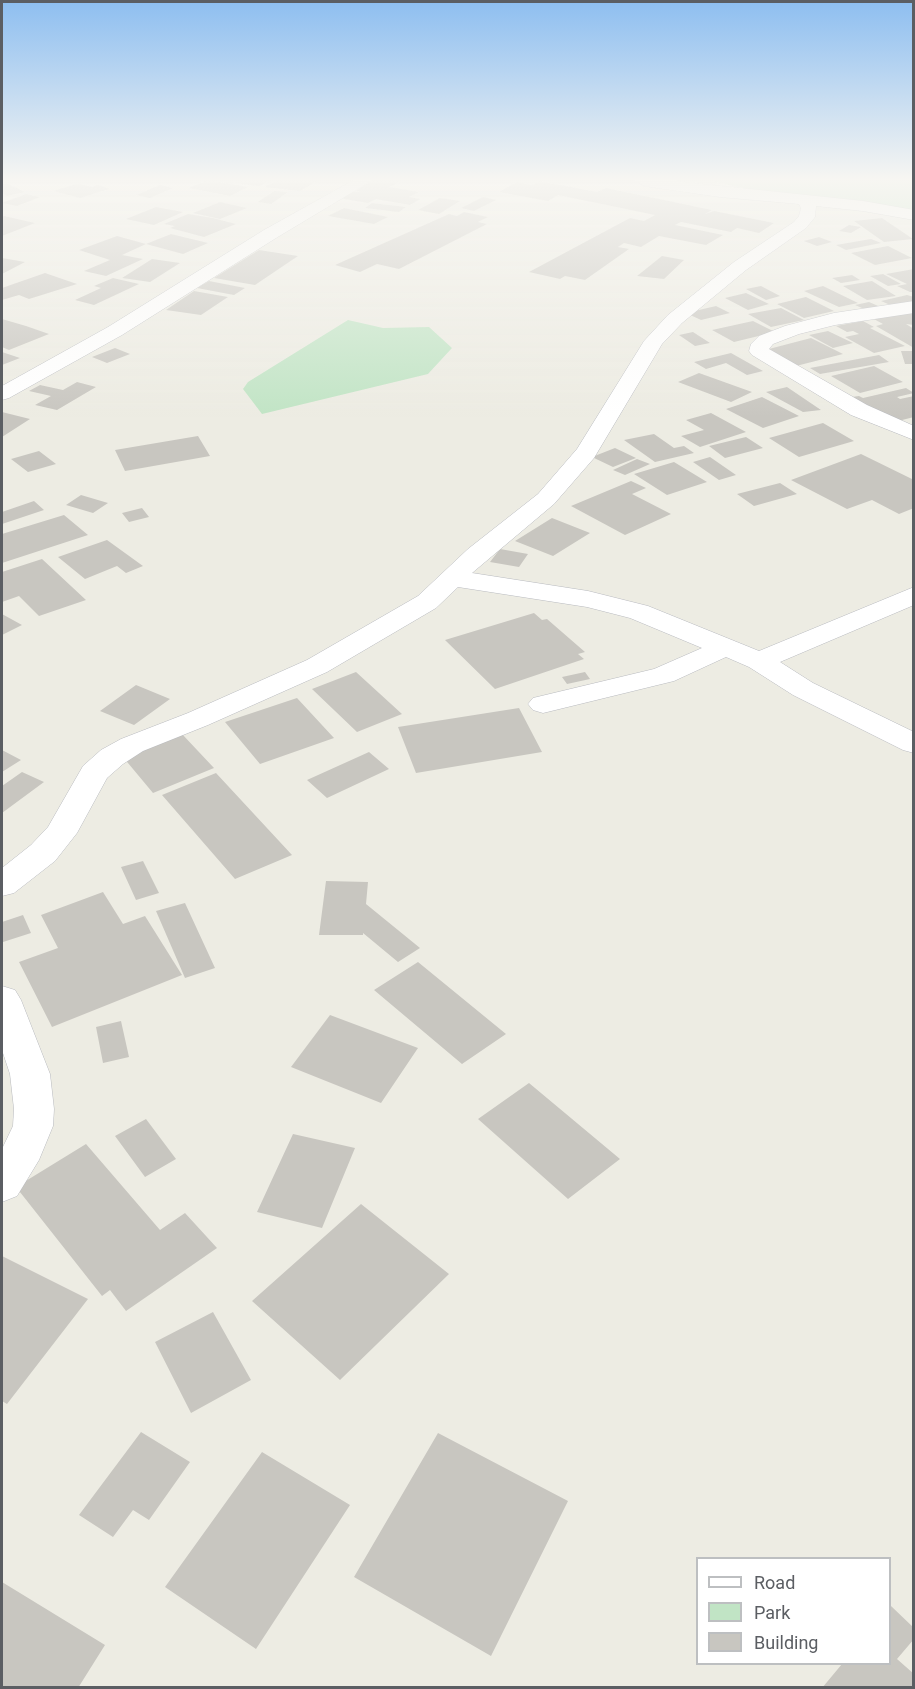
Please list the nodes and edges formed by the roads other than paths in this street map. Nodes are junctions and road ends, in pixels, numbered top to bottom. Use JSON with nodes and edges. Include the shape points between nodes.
{"nodes":[{"id":1,"x":229,"y":260,"type":"edge"},
{"id":2,"x":749,"y":260,"type":"edge"},
{"id":3,"x":914,"y":307,"type":"edge"},
{"id":4,"x":2,"y":394,"type":"edge"},
{"id":5,"x":914,"y":434,"type":"edge"},
{"id":6,"x":452,"y":578,"type":"junction"},
{"id":7,"x":914,"y":595,"type":"edge"},
{"id":8,"x":724,"y":648,"type":"junction"},
{"id":9,"x":759,"y":661,"type":"junction"},
{"id":10,"x":543,"y":704,"type":"dead end"},
{"id":11,"x":914,"y":744,"type":"edge"},
{"id":12,"x":2,"y":885,"type":"edge"},
{"id":13,"x":2,"y":1000,"type":"edge"},
{"id":14,"x":2,"y":1185,"type":"edge"}],
"edges":[{"from":1,"to":4,"type":"street","via":[[115,331]]},
{"from":2,"to":6,"type":"street","via":[[654,341],[586,453],[546,499]]},
{"from":3,"to":5,"type":"street","via":[[834,319],[792,330],[766,340],[759,351],[859,410]]},
{"from":6,"to":8,"type":"street","via":[[588,599],[639,612]]},
{"from":6,"to":12,"type":"street","via":[[427,602],[317,666],[112,757],[94,773],[61,833],[43,853]]},
{"from":7,"to":9,"type":"street"},
{"from":8,"to":9,"type":"street"},
{"from":8,"to":10,"type":"street","via":[[664,675]]},
{"from":9,"to":11,"type":"street","via":[[803,689]]},
{"from":13,"to":14,"type":"street","via":[[30,1074],[34,1109],[33,1126],[24,1148]]}]}
